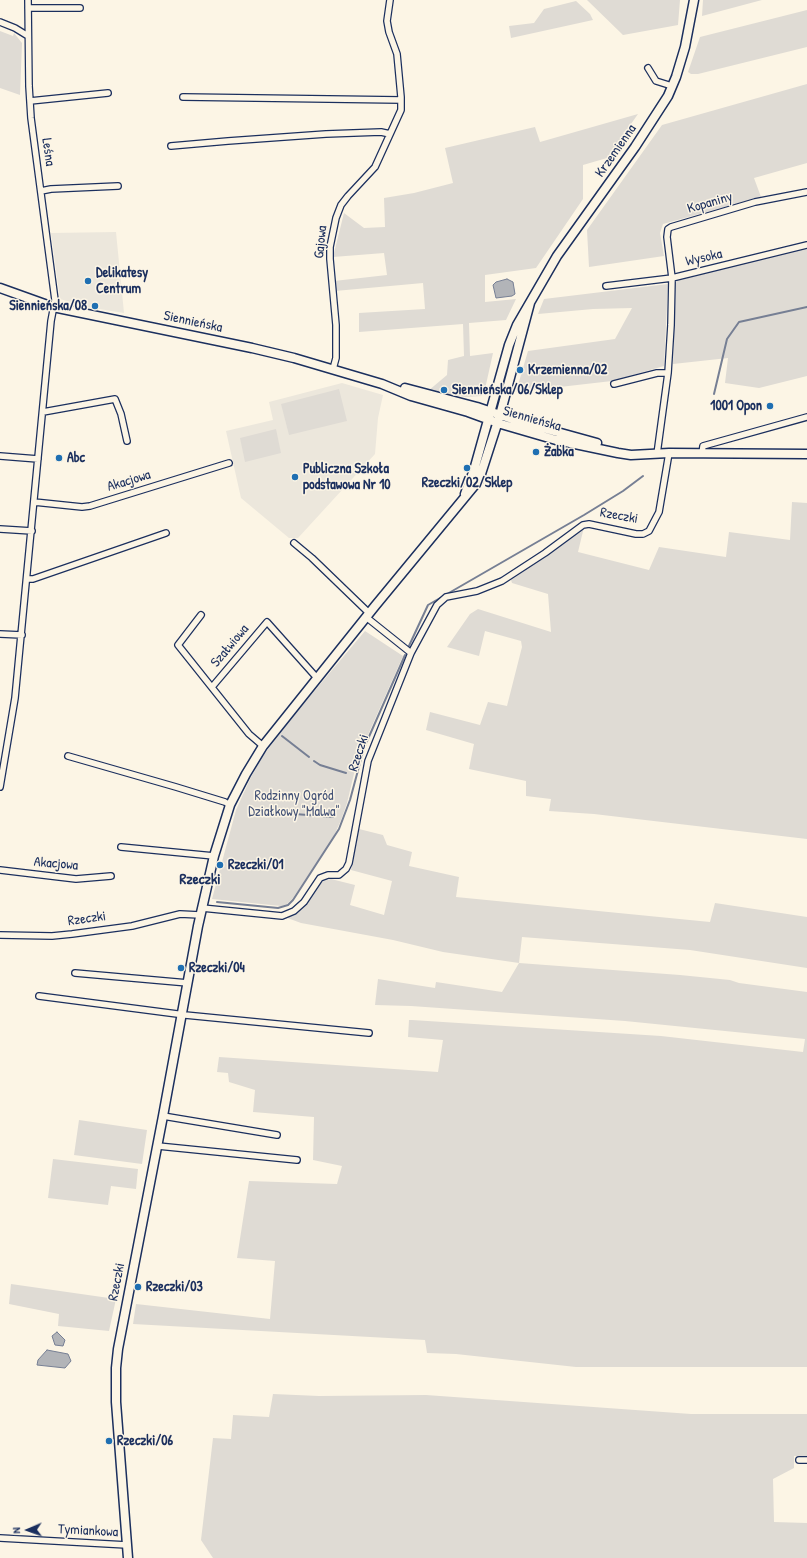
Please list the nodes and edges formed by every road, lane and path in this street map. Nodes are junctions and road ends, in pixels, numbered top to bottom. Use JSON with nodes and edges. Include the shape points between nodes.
{"nodes":[{"id":1,"x":28,"y":0,"type":"edge"},
{"id":2,"x":390,"y":0,"type":"edge"},
{"id":3,"x":694,"y":0,"type":"edge"},
{"id":4,"x":28,"y":8,"type":"junction"},
{"id":5,"x":80,"y":8,"type":"dead end"},
{"id":6,"x":0,"y":22,"type":"edge"},
{"id":7,"x":28,"y":36,"type":"junction"},
{"id":8,"x":648,"y":68,"type":"dead end"},
{"id":9,"x":672,"y":86,"type":"junction"},
{"id":10,"x":108,"y":93,"type":"dead end"},
{"id":11,"x":182,"y":97,"type":"dead end"},
{"id":12,"x":402,"y":100,"type":"junction"},
{"id":13,"x":30,"y":101,"type":"junction"},
{"id":14,"x":390,"y":134,"type":"junction"},
{"id":15,"x":171,"y":146,"type":"dead end"},
{"id":16,"x":118,"y":186,"type":"dead end"},
{"id":17,"x":41,"y":191,"type":"junction"},
{"id":18,"x":807,"y":192,"type":"edge"},
{"id":19,"x":807,"y":245,"type":"edge"},
{"id":20,"x":672,"y":278,"type":"junction"},
{"id":21,"x":606,"y":286,"type":"dead end"},
{"id":22,"x":0,"y":288,"type":"edge"},
{"id":23,"x":530,"y":303,"type":"junction"},
{"id":24,"x":53,"y":307,"type":"junction"},
{"id":25,"x":333,"y":369,"type":"junction"},
{"id":26,"x":668,"y":373,"type":"junction"},
{"id":27,"x":614,"y":384,"type":"dead end"},
{"id":28,"x":42,"y":412,"type":"junction"},
{"id":29,"x":488,"y":415,"type":"junction"},
{"id":30,"x":807,"y":416,"type":"edge"},
{"id":31,"x":499,"y":419,"type":"junction"},
{"id":32,"x":127,"y":441,"type":"dead end"},
{"id":33,"x":669,"y":453,"type":"junction"},
{"id":34,"x":657,"y":454,"type":"junction"},
{"id":35,"x":702,"y":454,"type":"junction"},
{"id":36,"x":807,"y":454,"type":"edge"},
{"id":37,"x":0,"y":456,"type":"edge"},
{"id":38,"x":38,"y":459,"type":"junction"},
{"id":39,"x":229,"y":463,"type":"dead end"},
{"id":40,"x":462,"y":500,"type":"junction"},
{"id":41,"x":34,"y":502,"type":"junction"},
{"id":42,"x":0,"y":529,"type":"edge"},
{"id":43,"x":32,"y":531,"type":"junction"},
{"id":44,"x":166,"y":533,"type":"dead end"},
{"id":45,"x":294,"y":543,"type":"dead end"},
{"id":46,"x":27,"y":579,"type":"junction"},
{"id":47,"x":201,"y":615,"type":"dead end"},
{"id":48,"x":367,"y":615,"type":"junction"},
{"id":49,"x":0,"y":634,"type":"edge"},
{"id":50,"x":22,"y":635,"type":"junction"},
{"id":51,"x":412,"y":653,"type":"junction"},
{"id":52,"x":317,"y":678,"type":"junction"},
{"id":53,"x":212,"y":687,"type":"junction"},
{"id":54,"x":263,"y":746,"type":"junction"},
{"id":55,"x":68,"y":756,"type":"dead end"},
{"id":56,"x":0,"y":787,"type":"edge"},
{"id":57,"x":230,"y":806,"type":"junction"},
{"id":58,"x":121,"y":847,"type":"dead end"},
{"id":59,"x":214,"y":856,"type":"junction"},
{"id":60,"x":0,"y":870,"type":"edge"},
{"id":61,"x":111,"y":876,"type":"dead end"},
{"id":62,"x":201,"y":912,"type":"junction"},
{"id":63,"x":0,"y":935,"type":"edge"},
{"id":64,"x":75,"y":973,"type":"dead end"},
{"id":65,"x":188,"y":983,"type":"junction"},
{"id":66,"x":39,"y":996,"type":"dead end"},
{"id":67,"x":182,"y":1014,"type":"junction"},
{"id":68,"x":369,"y":1034,"type":"dead end"},
{"id":69,"x":163,"y":1116,"type":"junction"},
{"id":70,"x":277,"y":1135,"type":"dead end"},
{"id":71,"x":158,"y":1146,"type":"junction"},
{"id":72,"x":297,"y":1160,"type":"dead end"},
{"id":73,"x":799,"y":1460,"type":"dead end"},
{"id":74,"x":807,"y":1460,"type":"edge"},
{"id":75,"x":0,"y":1538,"type":"edge"},
{"id":76,"x":127,"y":1545,"type":"junction"},
{"id":77,"x":128,"y":1558,"type":"edge"}],
"edges":[{"from":1,"to":4,"type":"street","name":"Leśna"},
{"from":2,"to":12,"type":"street","name":"Gajowa","via":[[387,21],[397,54]]},
{"from":3,"to":9,"type":"main road","name":"Krzemienna","via":[[686,47]]},
{"from":4,"to":5,"type":"street"},
{"from":4,"to":7,"type":"street","name":"Leśna"},
{"from":6,"to":7,"type":"street"},
{"from":7,"to":13,"type":"street","name":"Leśna"},
{"from":8,"to":9,"type":"street","via":[[656,81]]},
{"from":9,"to":23,"type":"main road","name":"Krzemienna","via":[[647,129],[557,256]]},
{"from":10,"to":13,"type":"street"},
{"from":11,"to":12,"type":"street"},
{"from":12,"to":14,"type":"street","name":"Gajowa","via":[[401,110]]},
{"from":13,"to":17,"type":"street","name":"Leśna"},
{"from":14,"to":15,"type":"street","via":[[326,134]]},
{"from":14,"to":25,"type":"street","name":"Gajowa","via":[[375,167],[341,205],[336,218],[330,247],[336,325],[336,358]]},
{"from":16,"to":17,"type":"street"},
{"from":17,"to":24,"type":"street","name":"Leśna","via":[[54,285]]},
{"from":18,"to":20,"type":"street","name":"Kopaniny","via":[[755,202],[671,227],[667,233]]},
{"from":19,"to":20,"type":"street","name":"Wysoka"},
{"from":20,"to":21,"type":"street","name":"Wysoka"},
{"from":20,"to":26,"type":"street"},
{"from":22,"to":24,"type":"main road","name":"Siennieńska"},
{"from":23,"to":29,"type":"main road","name":"Krzemienna","via":[[508,345]]},
{"from":23,"to":31,"type":"main road","name":"Krzemienna"},
{"from":24,"to":25,"type":"main road","name":"Siennieńska","via":[[252,348]]},
{"from":24,"to":28,"type":"street"},
{"from":25,"to":29,"type":"main road","name":"Siennieńska","via":[[412,396]]},
{"from":26,"to":27,"type":"street","via":[[657,373]]},
{"from":26,"to":34,"type":"street"},
{"from":28,"to":32,"type":"street","via":[[115,399]]},
{"from":28,"to":38,"type":"street"},
{"from":29,"to":31,"type":"main road","name":"Siennieńska"},
{"from":29,"to":40,"type":"main road","name":"Rzeczki","via":[[474,470]]},
{"from":30,"to":35,"type":"street","via":[[703,446]]},
{"from":31,"to":34,"type":"main road","name":"Siennieńska","via":[[556,440],[618,454]]},
{"from":31,"to":40,"type":"main road","name":"Rzeczki","via":[[479,480]]},
{"from":33,"to":34,"type":"main road","name":"Siennieńska"},
{"from":33,"to":35,"type":"main road","name":"Siennieńska"},
{"from":33,"to":51,"type":"street","name":"Rzeczki","via":[[659,512],[649,531],[636,534],[583,524],[502,581],[441,601]]},
{"from":35,"to":36,"type":"main road","name":"Siennieńska"},
{"from":37,"to":38,"type":"street"},
{"from":38,"to":41,"type":"street"},
{"from":39,"to":41,"type":"street","name":"Akacjowa","via":[[90,506]]},
{"from":40,"to":48,"type":"main road","name":"Rzeczki"},
{"from":41,"to":43,"type":"street"},
{"from":42,"to":43,"type":"street"},
{"from":43,"to":46,"type":"street"},
{"from":44,"to":46,"type":"street"},
{"from":45,"to":48,"type":"street"},
{"from":46,"to":50,"type":"street"},
{"from":47,"to":53,"type":"street","name":"Szałwiowa","via":[[178,645]]},
{"from":48,"to":51,"type":"street"},
{"from":48,"to":52,"type":"main road","name":"Rzeczki"},
{"from":49,"to":50,"type":"street"},
{"from":50,"to":56,"type":"street","via":[[12,720]]},
{"from":51,"to":62,"type":"street","name":"Rzeczki","via":[[368,761],[346,869],[340,875],[320,878],[304,902],[294,911],[282,916]]},
{"from":52,"to":53,"type":"street","name":"Szałwiowa","via":[[267,622]]},
{"from":52,"to":54,"type":"main road","name":"Rzeczki"},
{"from":53,"to":54,"type":"street","name":"Szałwiowa","via":[[249,734]]},
{"from":54,"to":57,"type":"main road","name":"Rzeczki"},
{"from":55,"to":57,"type":"street","via":[[176,787]]},
{"from":57,"to":59,"type":"main road","name":"Rzeczki"},
{"from":58,"to":59,"type":"street"},
{"from":59,"to":62,"type":"main road","name":"Rzeczki"},
{"from":60,"to":61,"type":"street","name":"Akacjowa","via":[[76,879]]},
{"from":62,"to":63,"type":"street","name":"Rzeczki","via":[[180,914],[132,926],[72,934]]},
{"from":62,"to":65,"type":"main road","name":"Rzeczki"},
{"from":64,"to":65,"type":"street"},
{"from":65,"to":67,"type":"main road","name":"Rzeczki"},
{"from":66,"to":67,"type":"street"},
{"from":67,"to":68,"type":"street"},
{"from":67,"to":69,"type":"main road","name":"Rzeczki"},
{"from":69,"to":70,"type":"street"},
{"from":69,"to":71,"type":"main road","name":"Rzeczki"},
{"from":71,"to":72,"type":"street"},
{"from":71,"to":76,"type":"main road","name":"Rzeczki","via":[[123,1317],[116,1368],[116,1402]]},
{"from":73,"to":74,"type":"street"},
{"from":75,"to":76,"type":"street","name":"Tymiankowa"},
{"from":76,"to":77,"type":"main road","name":"Rzeczki"}]}
